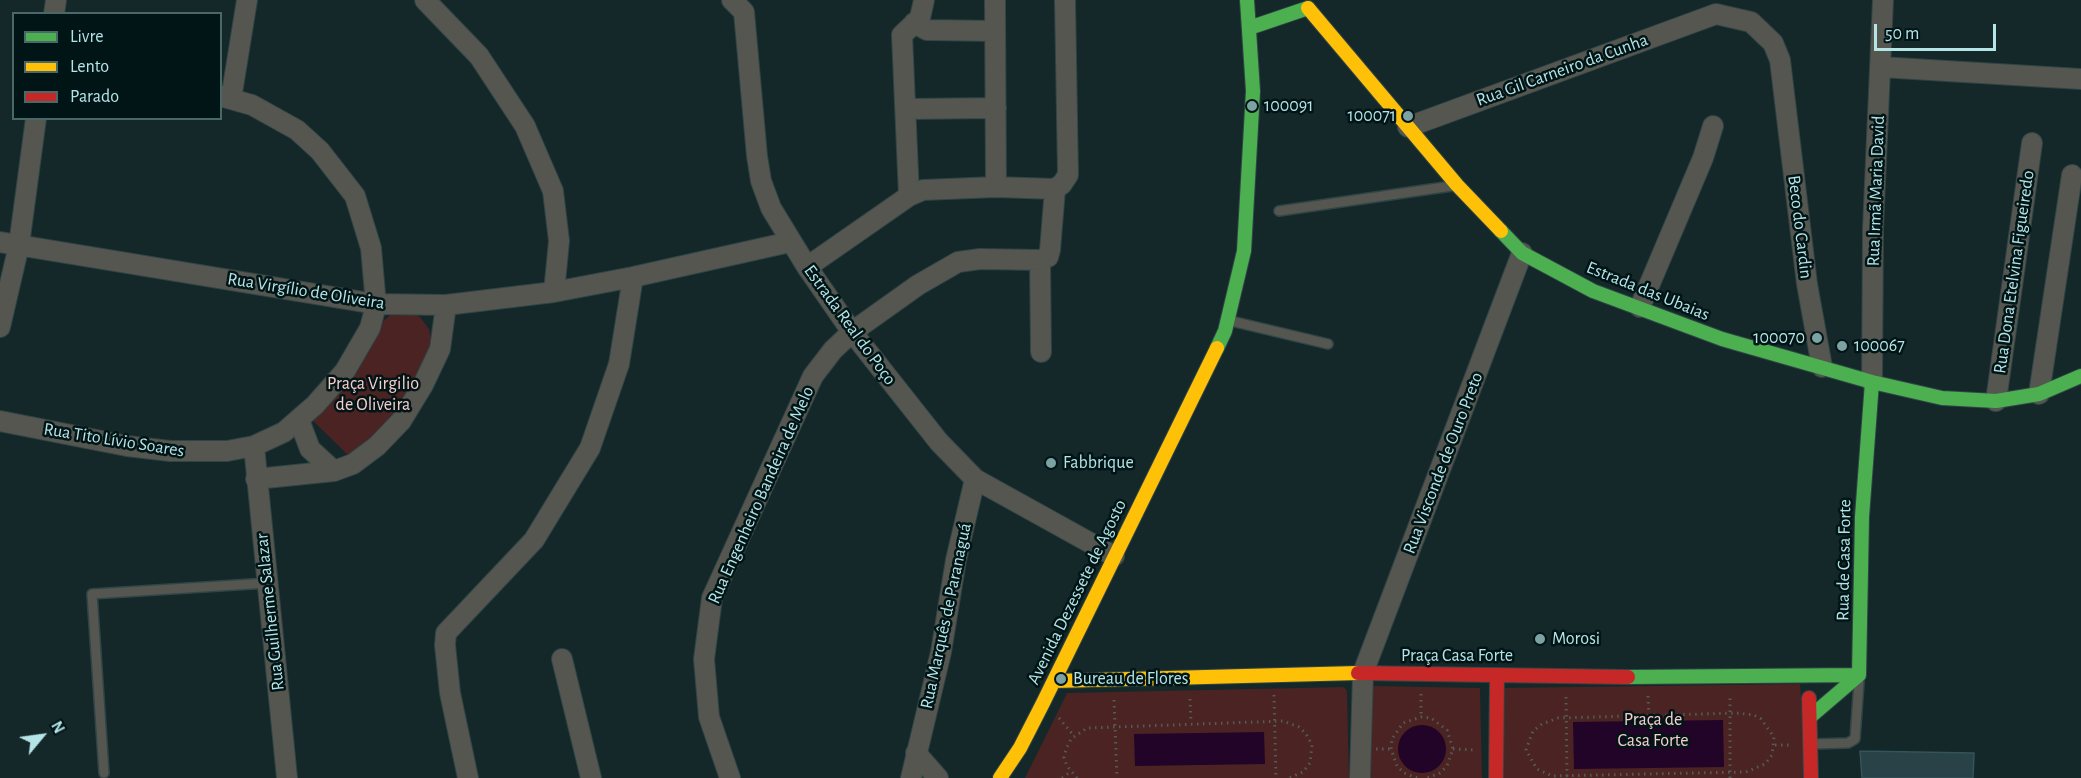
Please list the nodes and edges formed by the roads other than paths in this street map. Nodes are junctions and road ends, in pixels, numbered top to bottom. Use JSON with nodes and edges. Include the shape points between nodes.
{"nodes":[{"id":1,"x":247,"y":0,"type":"edge"},
{"id":2,"x":425,"y":0,"type":"edge"},
{"id":3,"x":924,"y":0,"type":"edge"},
{"id":4,"x":995,"y":0,"type":"edge"},
{"id":5,"x":1065,"y":0,"type":"edge"},
{"id":6,"x":1247,"y":0,"type":"edge"},
{"id":7,"x":1883,"y":0,"type":"edge"},
{"id":8,"x":1277,"y":3,"type":"dead end"},
{"id":9,"x":740,"y":4,"type":"edge"},
{"id":10,"x":1313,"y":4,"type":"edge"},
{"id":11,"x":1716,"y":14,"type":"joint"},
{"id":12,"x":914,"y":23,"type":"junction"},
{"id":13,"x":1249,"y":28,"type":"junction"},
{"id":14,"x":995,"y":31,"type":"junction"},
{"id":15,"x":1880,"y":67,"type":"junction"},
{"id":16,"x":2081,"y":79,"type":"edge"},
{"id":17,"x":226,"y":97,"type":"edge"},
{"id":18,"x":996,"y":108,"type":"junction"},
{"id":19,"x":907,"y":109,"type":"junction"},
{"id":20,"x":36,"y":120,"type":"edge"},
{"id":21,"x":1713,"y":126,"type":"dead end"},
{"id":22,"x":1408,"y":127,"type":"junction"},
{"id":23,"x":2032,"y":143,"type":"dead end"},
{"id":24,"x":2072,"y":175,"type":"edge"},
{"id":25,"x":1457,"y":185,"type":"junction"},
{"id":26,"x":996,"y":187,"type":"junction"},
{"id":27,"x":1055,"y":189,"type":"junction"},
{"id":28,"x":909,"y":196,"type":"junction"},
{"id":29,"x":1279,"y":211,"type":"dead end"},
{"id":30,"x":790,"y":242,"type":"junction"},
{"id":31,"x":9,"y":243,"type":"edge"},
{"id":32,"x":1522,"y":253,"type":"junction"},
{"id":33,"x":1040,"y":260,"type":"junction"},
{"id":34,"x":807,"y":267,"type":"junction"},
{"id":35,"x":633,"y":277,"type":"junction"},
{"id":36,"x":554,"y":292,"type":"junction"},
{"id":37,"x":376,"y":304,"type":"junction"},
{"id":38,"x":446,"y":305,"type":"junction"},
{"id":39,"x":1640,"y":308,"type":"junction"},
{"id":40,"x":1228,"y":320,"type":"junction"},
{"id":41,"x":0,"y":327,"type":"edge"},
{"id":42,"x":852,"y":332,"type":"junction"},
{"id":43,"x":1328,"y":344,"type":"dead end"},
{"id":44,"x":1041,"y":351,"type":"dead end"},
{"id":45,"x":1821,"y":367,"type":"junction"},
{"id":46,"x":2081,"y":376,"type":"edge"},
{"id":47,"x":1872,"y":382,"type":"junction"},
{"id":48,"x":2039,"y":394,"type":"junction"},
{"id":49,"x":1996,"y":401,"type":"junction"},
{"id":50,"x":298,"y":420,"type":"junction"},
{"id":51,"x":0,"y":422,"type":"edge"},
{"id":52,"x":254,"y":446,"type":"junction"},
{"id":53,"x":334,"y":471,"type":"junction"},
{"id":54,"x":256,"y":479,"type":"junction"},
{"id":55,"x":975,"y":479,"type":"junction"},
{"id":56,"x":1114,"y":556,"type":"junction"},
{"id":57,"x":268,"y":583,"type":"junction"},
{"id":58,"x":562,"y":659,"type":"dead end"},
{"id":59,"x":1364,"y":673,"type":"junction"},
{"id":60,"x":1497,"y":675,"type":"junction"},
{"id":61,"x":1809,"y":675,"type":"junction"},
{"id":62,"x":1859,"y":675,"type":"junction"},
{"id":63,"x":1054,"y":681,"type":"junction"},
{"id":64,"x":1810,"y":717,"type":"junction"},
{"id":65,"x":1810,"y":744,"type":"junction"},
{"id":66,"x":916,"y":753,"type":"junction"},
{"id":67,"x":104,"y":773,"type":"dead end"},
{"id":68,"x":287,"y":778,"type":"edge"},
{"id":69,"x":468,"y":778,"type":"edge"},
{"id":70,"x":591,"y":778,"type":"edge"},
{"id":71,"x":730,"y":778,"type":"edge"},
{"id":72,"x":911,"y":778,"type":"edge"},
{"id":73,"x":938,"y":778,"type":"edge"},
{"id":74,"x":1000,"y":778,"type":"edge"},
{"id":75,"x":1360,"y":778,"type":"edge"},
{"id":76,"x":1496,"y":778,"type":"edge"},
{"id":77,"x":1811,"y":778,"type":"edge"}],
"edges":[{"from":1,"to":17,"type":"street"},
{"from":2,"to":36,"type":"street","via":[[479,56],[525,126],[553,191],[559,242]]},
{"from":3,"to":12,"type":"street","via":[[923,10]]},
{"from":4,"to":14,"type":"street"},
{"from":5,"to":27,"type":"street","via":[[1068,168],[1065,180]]},
{"from":6,"to":13,"type":"main road","name":"Avenida Dezessete de Agosto"},
{"from":7,"to":15,"type":"street","name":"Rua Irmã Maria David"},
{"from":8,"to":10,"type":"main road"},
{"from":9,"to":30,"type":"street","name":"Estrada Real do Poço","via":[[761,181]]},
{"from":10,"to":13,"type":"main road"},
{"from":10,"to":22,"type":"main road","name":"Estrada das Ubaias"},
{"from":11,"to":22,"type":"street","name":"Rua Gil Carneiro da Cunha"},
{"from":11,"to":45,"type":"street","name":"Beco do Cardin","via":[[1751,22],[1773,43],[1780,60]]},
{"from":12,"to":14,"type":"street","via":[[927,30]]},
{"from":12,"to":19,"type":"street","via":[[902,35]]},
{"from":13,"to":40,"type":"main road","name":"Avenida Dezessete de Agosto","via":[[1253,91],[1250,178],[1244,251]]},
{"from":14,"to":18,"type":"street"},
{"from":15,"to":16,"type":"street"},
{"from":15,"to":47,"type":"street","name":"Rua Irmã Maria David"},
{"from":17,"to":37,"type":"street","name":"Rua Tito Lívio Soares","via":[[252,105],[297,130],[320,151],[355,196],[371,248]]},
{"from":18,"to":19,"type":"street"},
{"from":18,"to":26,"type":"street"},
{"from":19,"to":28,"type":"street"},
{"from":20,"to":31,"type":"street"},
{"from":21,"to":39,"type":"street"},
{"from":22,"to":25,"type":"main road","name":"Estrada das Ubaias"},
{"from":23,"to":49,"type":"street","name":"Rua Dona Etelvina Figueiredo"},
{"from":24,"to":48,"type":"street"},
{"from":25,"to":29,"type":"lane"},
{"from":25,"to":32,"type":"main road","name":"Estrada das Ubaias"},
{"from":26,"to":27,"type":"street"},
{"from":26,"to":28,"type":"street","via":[[923,190]]},
{"from":27,"to":33,"type":"street","via":[[1050,253]]},
{"from":28,"to":34,"type":"street"},
{"from":30,"to":34,"type":"street","name":"Estrada Real do Poço"},
{"from":30,"to":35,"type":"street","name":"Rua Virgílio de Oliveira"},
{"from":31,"to":37,"type":"street","name":"Rua Virgílio de Oliveira"},
{"from":31,"to":41,"type":"street"},
{"from":32,"to":39,"type":"main road","name":"Estrada das Ubaias","via":[[1593,291]]},
{"from":32,"to":59,"type":"street","name":"Rua Visconde de Ouro Preto"},
{"from":33,"to":42,"type":"street","name":"Rua Engenheiro Bandeira de Melo","via":[[958,262]]},
{"from":33,"to":44,"type":"street"},
{"from":34,"to":42,"type":"street","name":"Estrada Real do Poço"},
{"from":35,"to":36,"type":"street","name":"Rua Virgílio de Oliveira"},
{"from":35,"to":69,"type":"street","via":[[619,363],[590,448],[534,540],[446,633],[450,693]]},
{"from":36,"to":38,"type":"street","name":"Rua Virgílio de Oliveira"},
{"from":37,"to":38,"type":"street","name":"Rua Virgílio de Oliveira"},
{"from":37,"to":50,"type":"street","name":"Rua Tito Lívio Soares","via":[[370,328],[345,370]]},
{"from":38,"to":53,"type":"street","via":[[440,349],[401,421],[377,447],[353,464]]},
{"from":39,"to":45,"type":"main road","name":"Estrada das Ubaias","via":[[1722,339]]},
{"from":40,"to":43,"type":"lane"},
{"from":40,"to":56,"type":"main road","name":"Avenida Dezessete de Agosto"},
{"from":42,"to":55,"type":"street","name":"Estrada Real do Poço","via":[[939,442]]},
{"from":42,"to":71,"type":"street","name":"Rua Engenheiro Bandeira de Melo","via":[[813,376],[712,598],[704,659],[709,717]]},
{"from":45,"to":47,"type":"main road","name":"Estrada das Ubaias"},
{"from":46,"to":48,"type":"main road","name":"Estrada das Ubaias"},
{"from":47,"to":49,"type":"main road","name":"Estrada das Ubaias","via":[[1942,398]]},
{"from":47,"to":62,"type":"main road","name":"Rua de Casa Forte","via":[[1862,517]]},
{"from":48,"to":49,"type":"main road","name":"Estrada das Ubaias"},
{"from":50,"to":52,"type":"street","name":"Rua Tito Lívio Soares"},
{"from":50,"to":53,"type":"street","via":[[310,449]]},
{"from":51,"to":52,"type":"street","name":"Rua Tito Lívio Soares","via":[[170,451],[227,451]]},
{"from":52,"to":54,"type":"street","name":"Rua Guilherme Salazar"},
{"from":53,"to":54,"type":"street"},
{"from":54,"to":57,"type":"street","name":"Rua Guilherme Salazar"},
{"from":55,"to":56,"type":"street","name":"Estrada Real do Poço"},
{"from":55,"to":66,"type":"street","name":"Rua Marquês de Paranaguá","via":[[956,560],[941,652]]},
{"from":56,"to":63,"type":"main road","name":"Avenida Dezessete de Agosto"},
{"from":57,"to":67,"type":"lane","via":[[92,594]]},
{"from":57,"to":68,"type":"street","name":"Rua Guilherme Salazar"},
{"from":58,"to":70,"type":"street"},
{"from":59,"to":60,"type":"main road","name":"Praça Casa Forte"},
{"from":59,"to":63,"type":"main road","name":"Praça Casa Forte"},
{"from":59,"to":75,"type":"street"},
{"from":60,"to":61,"type":"main road","name":"Praça Casa Forte"},
{"from":60,"to":76,"type":"main road"},
{"from":61,"to":62,"type":"main road","name":"Praça Casa Forte"},
{"from":61,"to":64,"type":"main road"},
{"from":62,"to":64,"type":"main road"},
{"from":62,"to":65,"type":"lane","via":[[1855,739],[1848,743]]},
{"from":63,"to":74,"type":"main road","name":"Avenida Dezessete de Agosto"},
{"from":64,"to":65,"type":"main road"},
{"from":65,"to":77,"type":"main road"},
{"from":66,"to":72,"type":"street","name":"Rua Marquês de Paranaguá"},
{"from":66,"to":73,"type":"street"}]}
